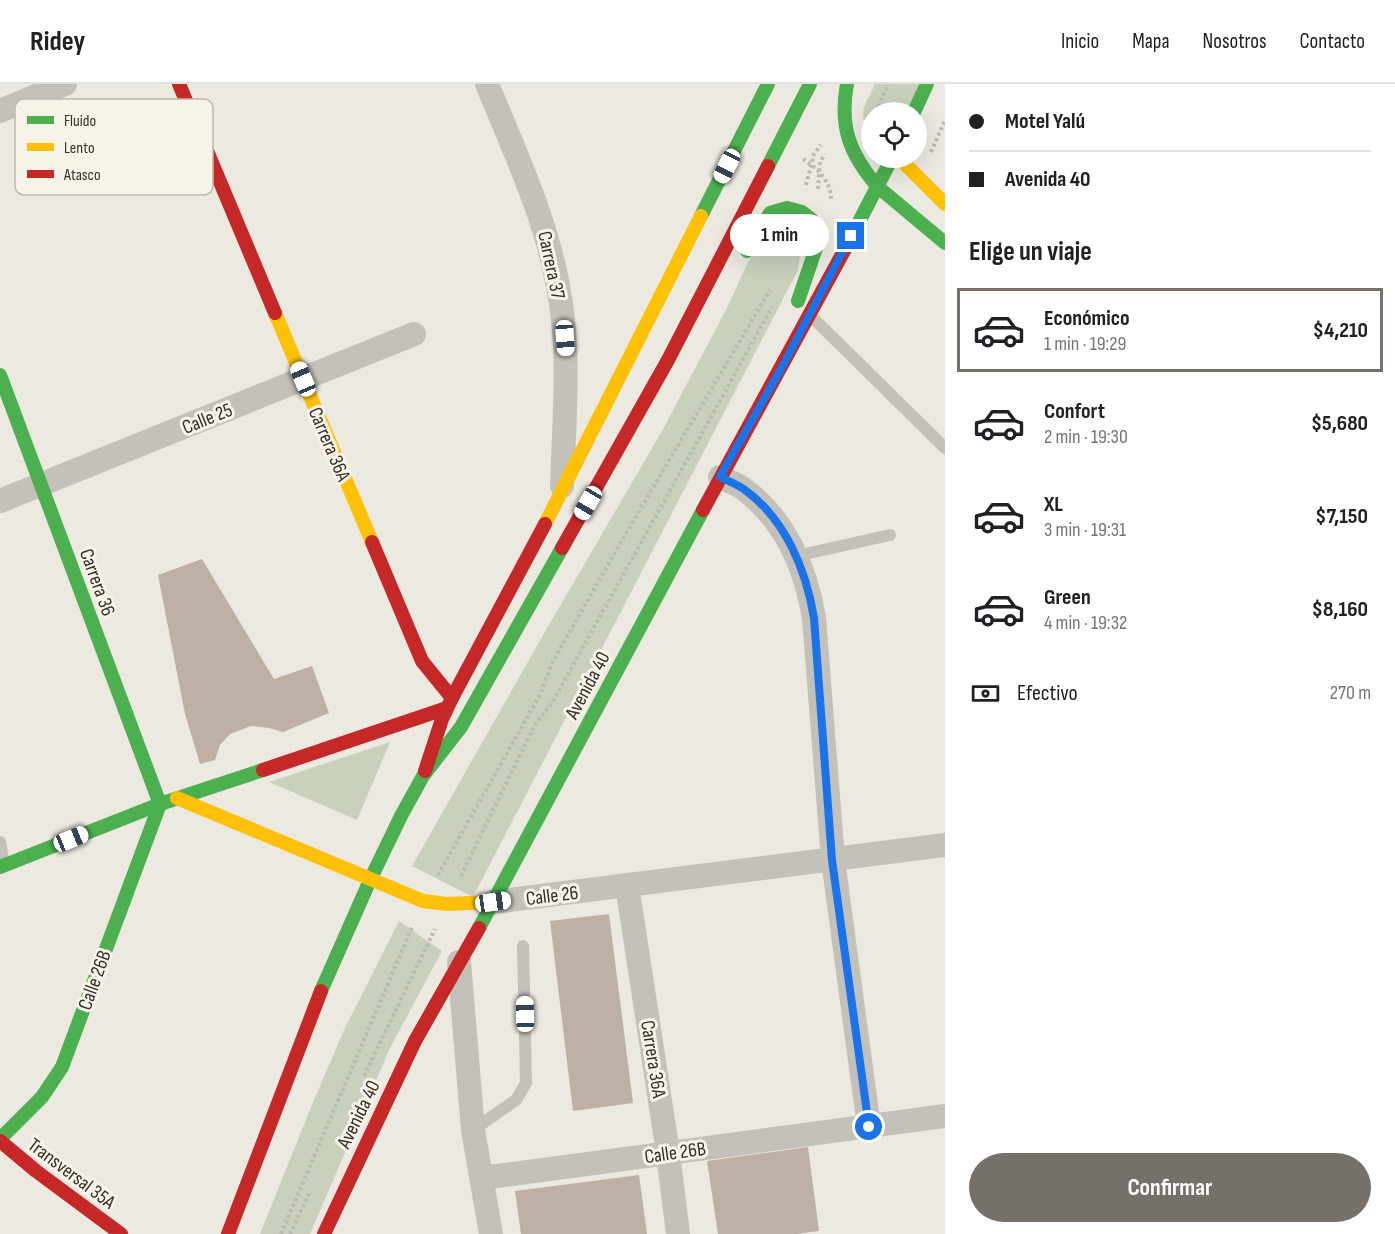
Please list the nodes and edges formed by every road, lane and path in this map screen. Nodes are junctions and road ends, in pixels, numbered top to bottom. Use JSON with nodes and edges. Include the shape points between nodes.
{"nodes":[{"id":1,"x":65,"y":84,"type":"edge"},
{"id":2,"x":179,"y":84,"type":"edge"},
{"id":3,"x":487,"y":84,"type":"edge"},
{"id":4,"x":768,"y":84,"type":"edge"},
{"id":5,"x":810,"y":84,"type":"edge"},
{"id":6,"x":847,"y":84,"type":"edge"},
{"id":7,"x":888,"y":84,"type":"edge"},
{"id":8,"x":927,"y":84,"type":"edge"},
{"id":9,"x":29,"y":99,"type":"edge"},
{"id":10,"x":185,"y":99,"type":"edge"},
{"id":11,"x":880,"y":102,"type":"edge"},
{"id":12,"x":919,"y":102,"type":"edge"},
{"id":13,"x":15,"y":105,"type":"edge"},
{"id":14,"x":0,"y":111,"type":"edge"},
{"id":15,"x":843,"y":114,"type":"junction"},
{"id":16,"x":845,"y":128,"type":"junction"},
{"id":17,"x":780,"y":144,"type":"junction"},
{"id":18,"x":213,"y":165,"type":"edge"},
{"id":19,"x":811,"y":165,"type":"junction"},
{"id":20,"x":887,"y":168,"type":"edge"},
{"id":21,"x":908,"y":168,"type":"edge"},
{"id":22,"x":819,"y":173,"type":"junction"},
{"id":23,"x":878,"y":187,"type":"junction"},
{"id":24,"x":945,"y":204,"type":"edge"},
{"id":25,"x":831,"y":207,"type":"dead end"},
{"id":26,"x":807,"y":216,"type":"junction"},
{"id":27,"x":945,"y":243,"type":"edge"},
{"id":28,"x":741,"y":263,"type":"dead end"},
{"id":29,"x":774,"y":284,"type":"dead end"},
{"id":30,"x":774,"y":304,"type":"dead end"},
{"id":31,"x":810,"y":315,"type":"junction"},
{"id":32,"x":414,"y":334,"type":"dead end"},
{"id":33,"x":692,"y":343,"type":"dead end"},
{"id":34,"x":668,"y":360,"type":"junction"},
{"id":35,"x":781,"y":369,"type":"junction"},
{"id":36,"x":0,"y":375,"type":"edge"},
{"id":37,"x":303,"y":379,"type":"junction"},
{"id":38,"x":945,"y":448,"type":"edge"},
{"id":39,"x":720,"y":477,"type":"junction"},
{"id":40,"x":41,"y":484,"type":"junction"},
{"id":41,"x":562,"y":493,"type":"junction"},
{"id":42,"x":0,"y":501,"type":"edge"},
{"id":43,"x":890,"y":535,"type":"dead end"},
{"id":44,"x":796,"y":556,"type":"junction"},
{"id":45,"x":449,"y":703,"type":"junction"},
{"id":46,"x":423,"y":776,"type":"junction"},
{"id":47,"x":177,"y":798,"type":"junction"},
{"id":48,"x":160,"y":804,"type":"junction"},
{"id":49,"x":0,"y":842,"type":"edge"},
{"id":50,"x":945,"y":845,"type":"edge"},
{"id":51,"x":832,"y":860,"type":"junction"},
{"id":52,"x":2,"y":866,"type":"edge"},
{"id":53,"x":370,"y":878,"type":"junction"},
{"id":54,"x":627,"y":885,"type":"junction"},
{"id":55,"x":423,"y":900,"type":"junction"},
{"id":56,"x":493,"y":902,"type":"junction"},
{"id":57,"x":447,"y":904,"type":"junction"},
{"id":58,"x":523,"y":946,"type":"dead end"},
{"id":59,"x":459,"y":962,"type":"junction"},
{"id":60,"x":373,"y":1055,"type":"dead end"},
{"id":61,"x":945,"y":1116,"type":"edge"},
{"id":62,"x":869,"y":1127,"type":"junction"},
{"id":63,"x":473,"y":1130,"type":"junction"},
{"id":64,"x":0,"y":1140,"type":"edge"},
{"id":65,"x":668,"y":1153,"type":"junction"},
{"id":66,"x":482,"y":1178,"type":"junction"},
{"id":67,"x":121,"y":1234,"type":"edge"},
{"id":68,"x":228,"y":1234,"type":"edge"},
{"id":69,"x":281,"y":1234,"type":"edge"},
{"id":70,"x":324,"y":1234,"type":"edge"},
{"id":71,"x":491,"y":1234,"type":"edge"},
{"id":72,"x":678,"y":1234,"type":"edge"}],
"edges":[{"from":1,"to":9,"type":"street"},
{"from":2,"to":10,"type":"main road","name":"Carrera 36A"},
{"from":3,"to":41,"type":"street","name":"Carrera 37","via":[[542,221],[559,287],[566,356]]},
{"from":4,"to":41,"type":"main road"},
{"from":5,"to":17,"type":"main road"},
{"from":6,"to":15,"type":"main road"},
{"from":7,"to":11,"type":"path"},
{"from":8,"to":12,"type":"main road"},
{"from":13,"to":14,"type":"street"},
{"from":15,"to":16,"type":"main road"},
{"from":15,"to":19,"type":"path","via":[[814,154]]},
{"from":16,"to":22,"type":"path","via":[[820,162]]},
{"from":16,"to":23,"type":"main road","via":[[854,154]]},
{"from":17,"to":19,"type":"path"},
{"from":17,"to":34,"type":"main road"},
{"from":18,"to":37,"type":"main road","name":"Carrera 36A"},
{"from":19,"to":22,"type":"path"},
{"from":19,"to":26,"type":"path"},
{"from":20,"to":23,"type":"main road","name":"Avenida 40"},
{"from":21,"to":24,"type":"main road"},
{"from":22,"to":25,"type":"path","via":[[830,186]]},
{"from":22,"to":26,"type":"path","via":[[816,204]]},
{"from":23,"to":27,"type":"main road"},
{"from":23,"to":31,"type":"main road","name":"Avenida 40"},
{"from":26,"to":28,"type":"main road","via":[[787,208],[770,213]]},
{"from":26,"to":35,"type":"main road","via":[[819,239],[782,348]]},
{"from":29,"to":55,"type":"path","via":[[591,594],[552,663],[541,693]]},
{"from":30,"to":57,"type":"path","via":[[552,703],[534,726]]},
{"from":31,"to":35,"type":"main road","name":"Avenida 40"},
{"from":31,"to":38,"type":"lane"},
{"from":32,"to":37,"type":"street","name":"Calle 25"},
{"from":33,"to":34,"type":"main road"},
{"from":34,"to":46,"type":"main road","via":[[461,727]]},
{"from":35,"to":39,"type":"main road","name":"Avenida 40"},
{"from":36,"to":40,"type":"main road","name":"Carrera 36"},
{"from":37,"to":40,"type":"street","name":"Calle 25"},
{"from":37,"to":45,"type":"main road","name":"Carrera 36A","via":[[422,661]]},
{"from":39,"to":44,"type":"street","via":[[744,489],[760,503]]},
{"from":39,"to":56,"type":"main road","name":"Avenida 40"},
{"from":40,"to":42,"type":"street","name":"Calle 25"},
{"from":40,"to":48,"type":"main road","name":"Carrera 36"},
{"from":41,"to":45,"type":"main road"},
{"from":43,"to":44,"type":"lane"},
{"from":44,"to":51,"type":"street","via":[[805,576],[814,618]]},
{"from":45,"to":46,"type":"main road"},
{"from":45,"to":47,"type":"main road"},
{"from":46,"to":53,"type":"main road"},
{"from":47,"to":48,"type":"main road"},
{"from":47,"to":53,"type":"main road","name":"Calle 26"},
{"from":48,"to":52,"type":"main road"},
{"from":48,"to":64,"type":"main road","name":"Calle 26B","via":[[62,1067],[43,1097]]},
{"from":49,"to":52,"type":"lane"},
{"from":50,"to":51,"type":"street","name":"Calle 26"},
{"from":51,"to":54,"type":"street","name":"Calle 26"},
{"from":51,"to":62,"type":"street"},
{"from":53,"to":55,"type":"main road","name":"Calle 26"},
{"from":53,"to":68,"type":"main road","via":[[323,986]]},
{"from":54,"to":56,"type":"street","name":"Calle 26"},
{"from":54,"to":65,"type":"street","name":"Carrera 36A"},
{"from":55,"to":57,"type":"main road","name":"Calle 26"},
{"from":55,"to":69,"type":"path"},
{"from":56,"to":57,"type":"main road","name":"Calle 26"},
{"from":56,"to":59,"type":"main road","name":"Avenida 40"},
{"from":57,"to":60,"type":"path"},
{"from":58,"to":63,"type":"lane","via":[[526,1083],[516,1100]]},
{"from":59,"to":63,"type":"street"},
{"from":59,"to":70,"type":"main road","name":"Avenida 40","via":[[415,1041]]},
{"from":61,"to":62,"type":"street","name":"Calle 26B"},
{"from":62,"to":65,"type":"street","name":"Calle 26B"},
{"from":63,"to":66,"type":"street"},
{"from":64,"to":67,"type":"main road","name":"Transversal 35A"},
{"from":65,"to":66,"type":"street","name":"Calle 26B"},
{"from":65,"to":72,"type":"street","name":"Carrera 36A"},
{"from":66,"to":71,"type":"street"}]}
